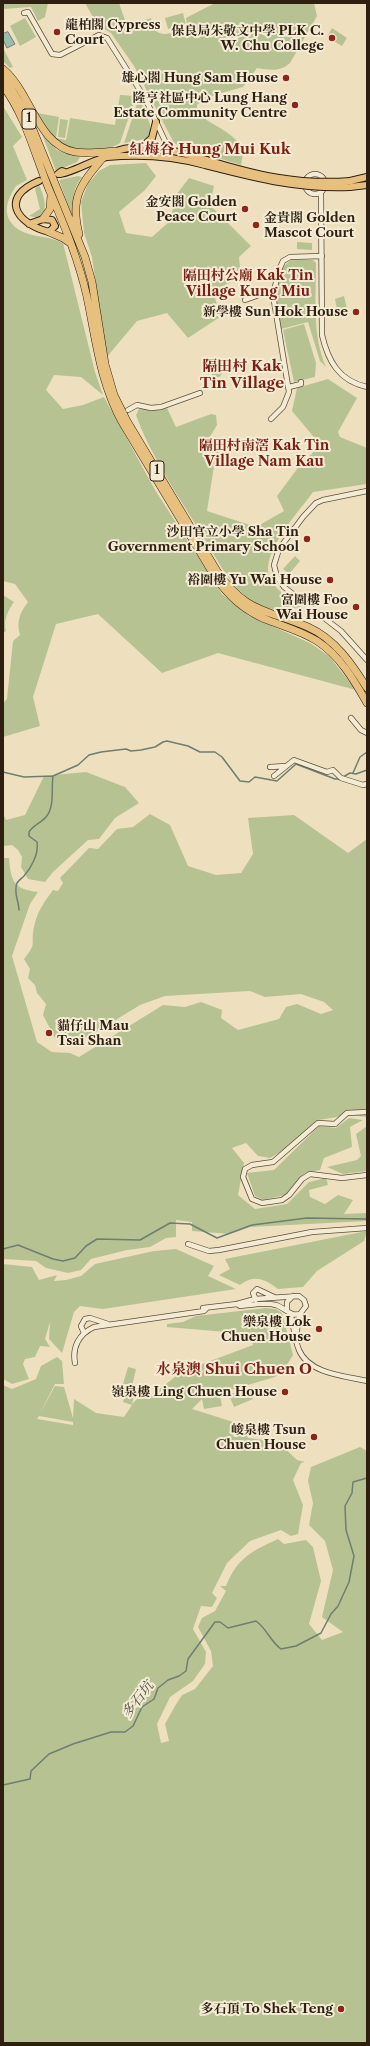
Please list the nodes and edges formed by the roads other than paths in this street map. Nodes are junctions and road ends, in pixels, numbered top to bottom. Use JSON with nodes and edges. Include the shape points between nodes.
{"nodes":[{"id":1,"x":24,"y":14,"type":"dead end"},
{"id":2,"x":3,"y":69,"type":"edge"},
{"id":3,"x":3,"y":75,"type":"edge"},
{"id":4,"x":3,"y":86,"type":"edge"},
{"id":5,"x":156,"y":122,"type":"junction"},
{"id":6,"x":142,"y":147,"type":"junction"},
{"id":7,"x":168,"y":150,"type":"junction"},
{"id":8,"x":115,"y":151,"type":"junction"},
{"id":9,"x":166,"y":157,"type":"junction"},
{"id":10,"x":105,"y":158,"type":"junction"},
{"id":11,"x":206,"y":162,"type":"junction"},
{"id":12,"x":65,"y":172,"type":"dead end"},
{"id":13,"x":367,"y":177,"type":"edge"},
{"id":14,"x":39,"y":181,"type":"dead end"},
{"id":15,"x":350,"y":184,"type":"junction"},
{"id":16,"x":367,"y":185,"type":"edge"},
{"id":17,"x":321,"y":192,"type":"junction"},
{"id":18,"x":51,"y":194,"type":"junction"},
{"id":19,"x":43,"y":219,"type":"junction"},
{"id":20,"x":29,"y":224,"type":"junction"},
{"id":21,"x":49,"y":232,"type":"junction"},
{"id":22,"x":72,"y":247,"type":"junction"},
{"id":23,"x":322,"y":256,"type":"junction"},
{"id":24,"x":85,"y":257,"type":"junction"},
{"id":25,"x":273,"y":295,"type":"junction"},
{"id":26,"x":245,"y":300,"type":"dead end"},
{"id":27,"x":301,"y":382,"type":"dead end"},
{"id":28,"x":110,"y":383,"type":"junction"},
{"id":29,"x":288,"y":387,"type":"junction"},
{"id":30,"x":367,"y":387,"type":"edge"},
{"id":31,"x":119,"y":388,"type":"dead end"},
{"id":32,"x":200,"y":393,"type":"dead end"},
{"id":33,"x":128,"y":410,"type":"joint"},
{"id":34,"x":271,"y":419,"type":"dead end"},
{"id":35,"x":128,"y":423,"type":"junction"},
{"id":36,"x":367,"y":491,"type":"edge"},
{"id":37,"x":367,"y":660,"type":"edge"},
{"id":38,"x":367,"y":688,"type":"edge"},
{"id":39,"x":367,"y":703,"type":"edge"},
{"id":40,"x":351,"y":718,"type":"dead end"},
{"id":41,"x":367,"y":733,"type":"edge"},
{"id":42,"x":286,"y":766,"type":"junction"},
{"id":43,"x":270,"y":767,"type":"dead end"},
{"id":44,"x":274,"y":776,"type":"dead end"},
{"id":45,"x":367,"y":784,"type":"edge"},
{"id":46,"x":367,"y":1112,"type":"edge"},
{"id":47,"x":367,"y":1175,"type":"edge"},
{"id":48,"x":367,"y":1228,"type":"edge"},
{"id":49,"x":188,"y":1244,"type":"dead end"},
{"id":50,"x":293,"y":1296,"type":"junction"},
{"id":51,"x":274,"y":1297,"type":"junction"},
{"id":52,"x":255,"y":1299,"type":"junction"},
{"id":53,"x":237,"y":1304,"type":"junction"},
{"id":54,"x":263,"y":1304,"type":"junction"},
{"id":55,"x":289,"y":1312,"type":"junction"},
{"id":56,"x":300,"y":1314,"type":"junction"},
{"id":57,"x":108,"y":1324,"type":"junction"},
{"id":58,"x":84,"y":1333,"type":"junction"},
{"id":59,"x":296,"y":1335,"type":"junction"},
{"id":60,"x":75,"y":1363,"type":"dead end"},
{"id":61,"x":367,"y":1381,"type":"edge"}],
"edges":[{"from":1,"to":5,"type":"street","via":[[28,12],[50,52],[60,55],[91,38],[104,36],[137,84]]},
{"from":2,"to":8,"type":"highway","via":[[18,85],[45,133],[56,144],[77,152]]},
{"from":3,"to":24,"type":"highway","number":"1","via":[[27,115]]},
{"from":4,"to":18,"type":"highway","number":"1","via":[[22,118]]},
{"from":5,"to":6,"type":"main road","via":[[152,138]]},
{"from":5,"to":7,"type":"street"},
{"from":6,"to":7,"type":"main road"},
{"from":6,"to":8,"type":"main road"},
{"from":7,"to":9,"type":"street"},
{"from":7,"to":11,"type":"main road"},
{"from":8,"to":10,"type":"main road"},
{"from":9,"to":10,"type":"main road"},
{"from":9,"to":11,"type":"main road"},
{"from":10,"to":12,"type":"main road"},
{"from":10,"to":24,"type":"highway","via":[[83,182],[76,203],[76,222]]},
{"from":11,"to":15,"type":"main road","bridge":true,"via":[[241,176],[276,183],[322,188]]},
{"from":13,"to":15,"type":"main road"},
{"from":14,"to":20,"type":"main road","via":[[22,190],[14,201],[17,216]]},
{"from":15,"to":16,"type":"main road"},
{"from":17,"to":17,"type":"street","via":[[315,194],[308,191],[306,184],[310,176],[317,175],[323,179],[325,186]]},
{"from":17,"to":23,"type":"street"},
{"from":18,"to":19,"type":"highway","via":[[50,209]]},
{"from":18,"to":22,"type":"highway","number":"1"},
{"from":19,"to":20,"type":"main road"},
{"from":19,"to":21,"type":"main road","via":[[55,222],[55,227]]},
{"from":20,"to":21,"type":"main road","via":[[36,229]]},
{"from":21,"to":22,"type":"highway","via":[[63,238]]},
{"from":22,"to":39,"type":"highway","number":"1","via":[[87,296],[100,365],[111,401],[212,572],[225,590],[247,610],[304,634],[324,646],[344,666]]},
{"from":23,"to":25,"type":"street","via":[[290,257],[283,261]]},
{"from":23,"to":30,"type":"street","via":[[322,335],[326,350],[333,365],[341,374]]},
{"from":24,"to":28,"type":"highway","number":"1","via":[[92,282]]},
{"from":25,"to":26,"type":"street","via":[[259,295]]},
{"from":25,"to":29,"type":"street"},
{"from":27,"to":29,"type":"street"},
{"from":28,"to":31,"type":"highway"},
{"from":28,"to":35,"type":"highway","number":"1"},
{"from":29,"to":34,"type":"street","via":[[286,402]]},
{"from":32,"to":33,"type":"street","via":[[162,407],[137,405]]},
{"from":33,"to":35,"type":"highway"},
{"from":35,"to":38,"type":"highway","number":"1","via":[[229,587],[256,609],[308,627],[324,637],[344,655]]},
{"from":36,"to":37,"type":"street","via":[[316,503],[302,517],[276,557],[274,569],[281,584],[290,593],[348,638]]},
{"from":40,"to":41,"type":"street"},
{"from":42,"to":43,"type":"street"},
{"from":42,"to":44,"type":"street"},
{"from":42,"to":45,"type":"street","via":[[290,761],[297,760],[311,768],[326,772],[333,770],[341,778]]},
{"from":46,"to":47,"type":"street","via":[[347,1113],[335,1124],[318,1123],[274,1161],[248,1166],[243,1176],[252,1199],[264,1203],[285,1198],[310,1174],[342,1178]]},
{"from":48,"to":49,"type":"street","via":[[312,1232],[209,1251]]},
{"from":50,"to":51,"type":"street"},
{"from":50,"to":55,"type":"street","via":[[287,1302]]},
{"from":50,"to":56,"type":"street","via":[[301,1297],[305,1302],[305,1308]]},
{"from":51,"to":52,"type":"street"},
{"from":51,"to":52,"type":"street","via":[[257,1289],[253,1293]]},
{"from":52,"to":53,"type":"street"},
{"from":52,"to":54,"type":"street"},
{"from":53,"to":54,"type":"street"},
{"from":53,"to":57,"type":"street"},
{"from":54,"to":55,"type":"street","via":[[278,1306]]},
{"from":55,"to":56,"type":"street"},
{"from":55,"to":59,"type":"street"},
{"from":56,"to":59,"type":"street"},
{"from":57,"to":58,"type":"street","via":[[94,1327]]},
{"from":57,"to":58,"type":"street","via":[[88,1318],[81,1326]]},
{"from":58,"to":60,"type":"street","via":[[75,1345]]},
{"from":59,"to":61,"type":"street","via":[[299,1350],[310,1363],[323,1370]]}]}
